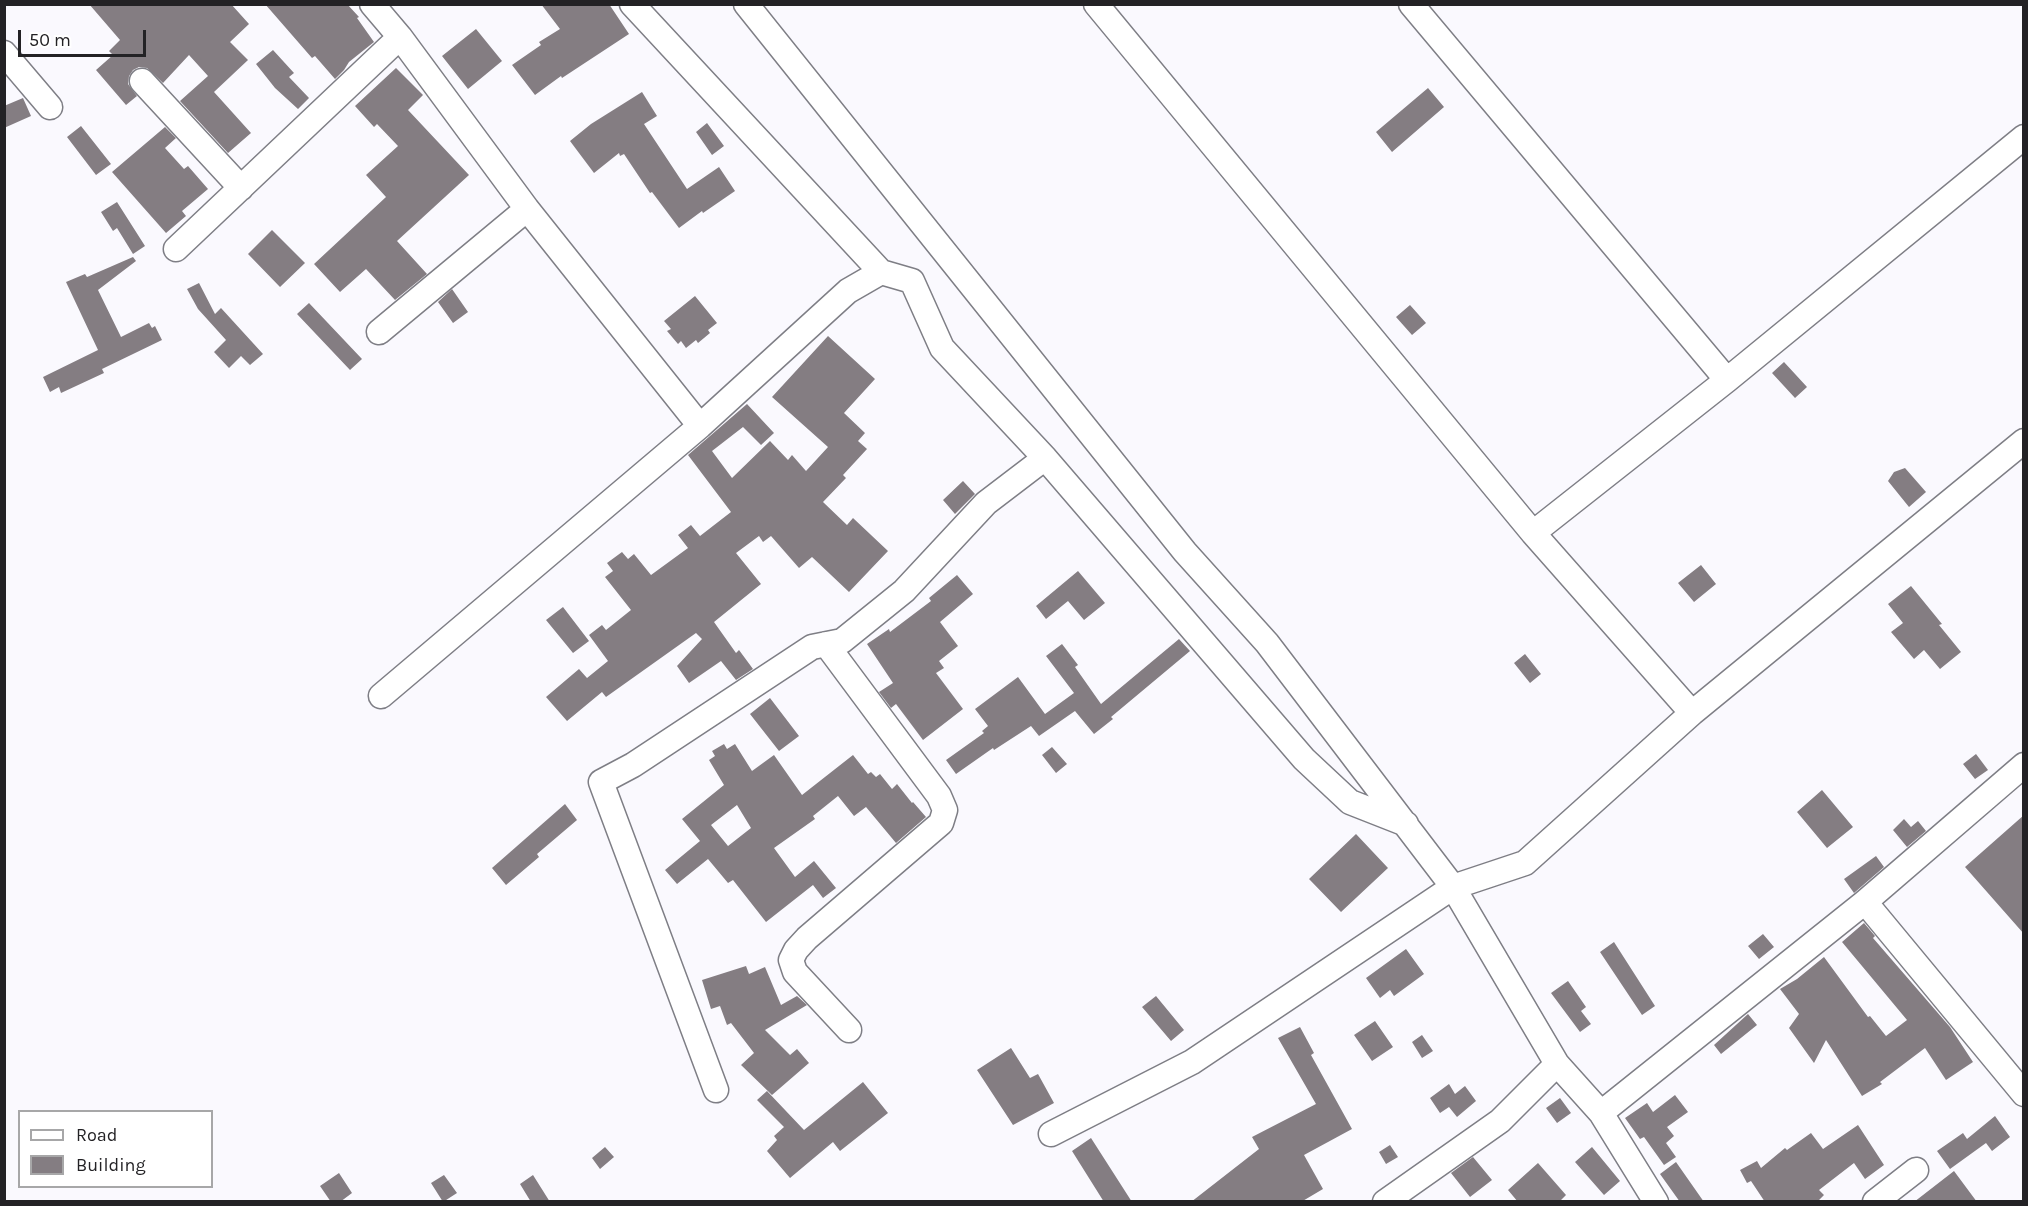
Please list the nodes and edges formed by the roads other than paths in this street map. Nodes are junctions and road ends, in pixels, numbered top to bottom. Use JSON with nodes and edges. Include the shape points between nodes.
{"nodes":[{"id":1,"x":372,"y":4,"type":"edge"},
{"id":2,"x":633,"y":4,"type":"edge"},
{"id":3,"x":746,"y":4,"type":"edge"},
{"id":4,"x":1096,"y":4,"type":"edge"},
{"id":5,"x":1411,"y":4,"type":"edge"},
{"id":6,"x":400,"y":37,"type":"junction"},
{"id":7,"x":4,"y":53,"type":"edge"},
{"id":8,"x":141,"y":81,"type":"dead end"},
{"id":9,"x":50,"y":107,"type":"dead end"},
{"id":10,"x":2024,"y":137,"type":"edge"},
{"id":11,"x":241,"y":188,"type":"junction"},
{"id":12,"x":527,"y":208,"type":"junction"},
{"id":13,"x":176,"y":249,"type":"dead end"},
{"id":14,"x":881,"y":272,"type":"junction"},
{"id":15,"x":379,"y":332,"type":"dead end"},
{"id":16,"x":1727,"y":380,"type":"junction"},
{"id":17,"x":700,"y":426,"type":"junction"},
{"id":18,"x":2024,"y":441,"type":"edge"},
{"id":19,"x":1045,"y":459,"type":"junction"},
{"id":20,"x":1533,"y":533,"type":"junction"},
{"id":21,"x":826,"y":644,"type":"junction"},
{"id":22,"x":381,"y":696,"type":"dead end"},
{"id":23,"x":1692,"y":713,"type":"junction"},
{"id":24,"x":2024,"y":765,"type":"edge"},
{"id":25,"x":1406,"y":824,"type":"junction"},
{"id":26,"x":1453,"y":887,"type":"junction"},
{"id":27,"x":1865,"y":902,"type":"junction"},
{"id":28,"x":849,"y":1030,"type":"dead end"},
{"id":29,"x":1557,"y":1064,"type":"junction"},
{"id":30,"x":2015,"y":1066,"type":"edge"},
{"id":31,"x":716,"y":1090,"type":"dead end"},
{"id":32,"x":2024,"y":1094,"type":"edge"},
{"id":33,"x":1601,"y":1113,"type":"junction"},
{"id":34,"x":1051,"y":1134,"type":"dead end"},
{"id":35,"x":1916,"y":1170,"type":"dead end"},
{"id":36,"x":1385,"y":1202,"type":"edge"},
{"id":37,"x":1656,"y":1202,"type":"edge"},
{"id":38,"x":1875,"y":1202,"type":"edge"}],
"edges":[{"from":1,"to":6,"type":"street"},
{"from":2,"to":14,"type":"street"},
{"from":3,"to":25,"type":"street","via":[[1185,552],[1267,643]]},
{"from":4,"to":20,"type":"street"},
{"from":5,"to":16,"type":"street"},
{"from":6,"to":11,"type":"street"},
{"from":6,"to":12,"type":"street"},
{"from":7,"to":9,"type":"street"},
{"from":8,"to":11,"type":"street"},
{"from":10,"to":16,"type":"street"},
{"from":11,"to":13,"type":"street"},
{"from":12,"to":15,"type":"street"},
{"from":12,"to":17,"type":"street"},
{"from":14,"to":17,"type":"street","via":[[848,291]]},
{"from":14,"to":19,"type":"street","via":[[912,282],[942,348]]},
{"from":16,"to":20,"type":"street"},
{"from":17,"to":22,"type":"street"},
{"from":18,"to":23,"type":"street"},
{"from":19,"to":21,"type":"street","via":[[986,503],[904,591],[842,641]]},
{"from":19,"to":25,"type":"street","via":[[1304,759],[1350,802]]},
{"from":20,"to":23,"type":"street"},
{"from":21,"to":28,"type":"street","via":[[939,796],[945,810],[941,823],[807,938],[791,960],[795,972]]},
{"from":21,"to":31,"type":"street","via":[[812,647],[601,782]]},
{"from":23,"to":26,"type":"street","via":[[1525,863]]},
{"from":24,"to":27,"type":"street"},
{"from":25,"to":26,"type":"street"},
{"from":26,"to":29,"type":"street"},
{"from":26,"to":34,"type":"street","via":[[1192,1062]]},
{"from":27,"to":30,"type":"street"},
{"from":27,"to":33,"type":"street"},
{"from":29,"to":33,"type":"street"},
{"from":29,"to":36,"type":"street","via":[[1500,1120]]},
{"from":30,"to":32,"type":"street"},
{"from":33,"to":37,"type":"street"},
{"from":35,"to":38,"type":"street"}]}
